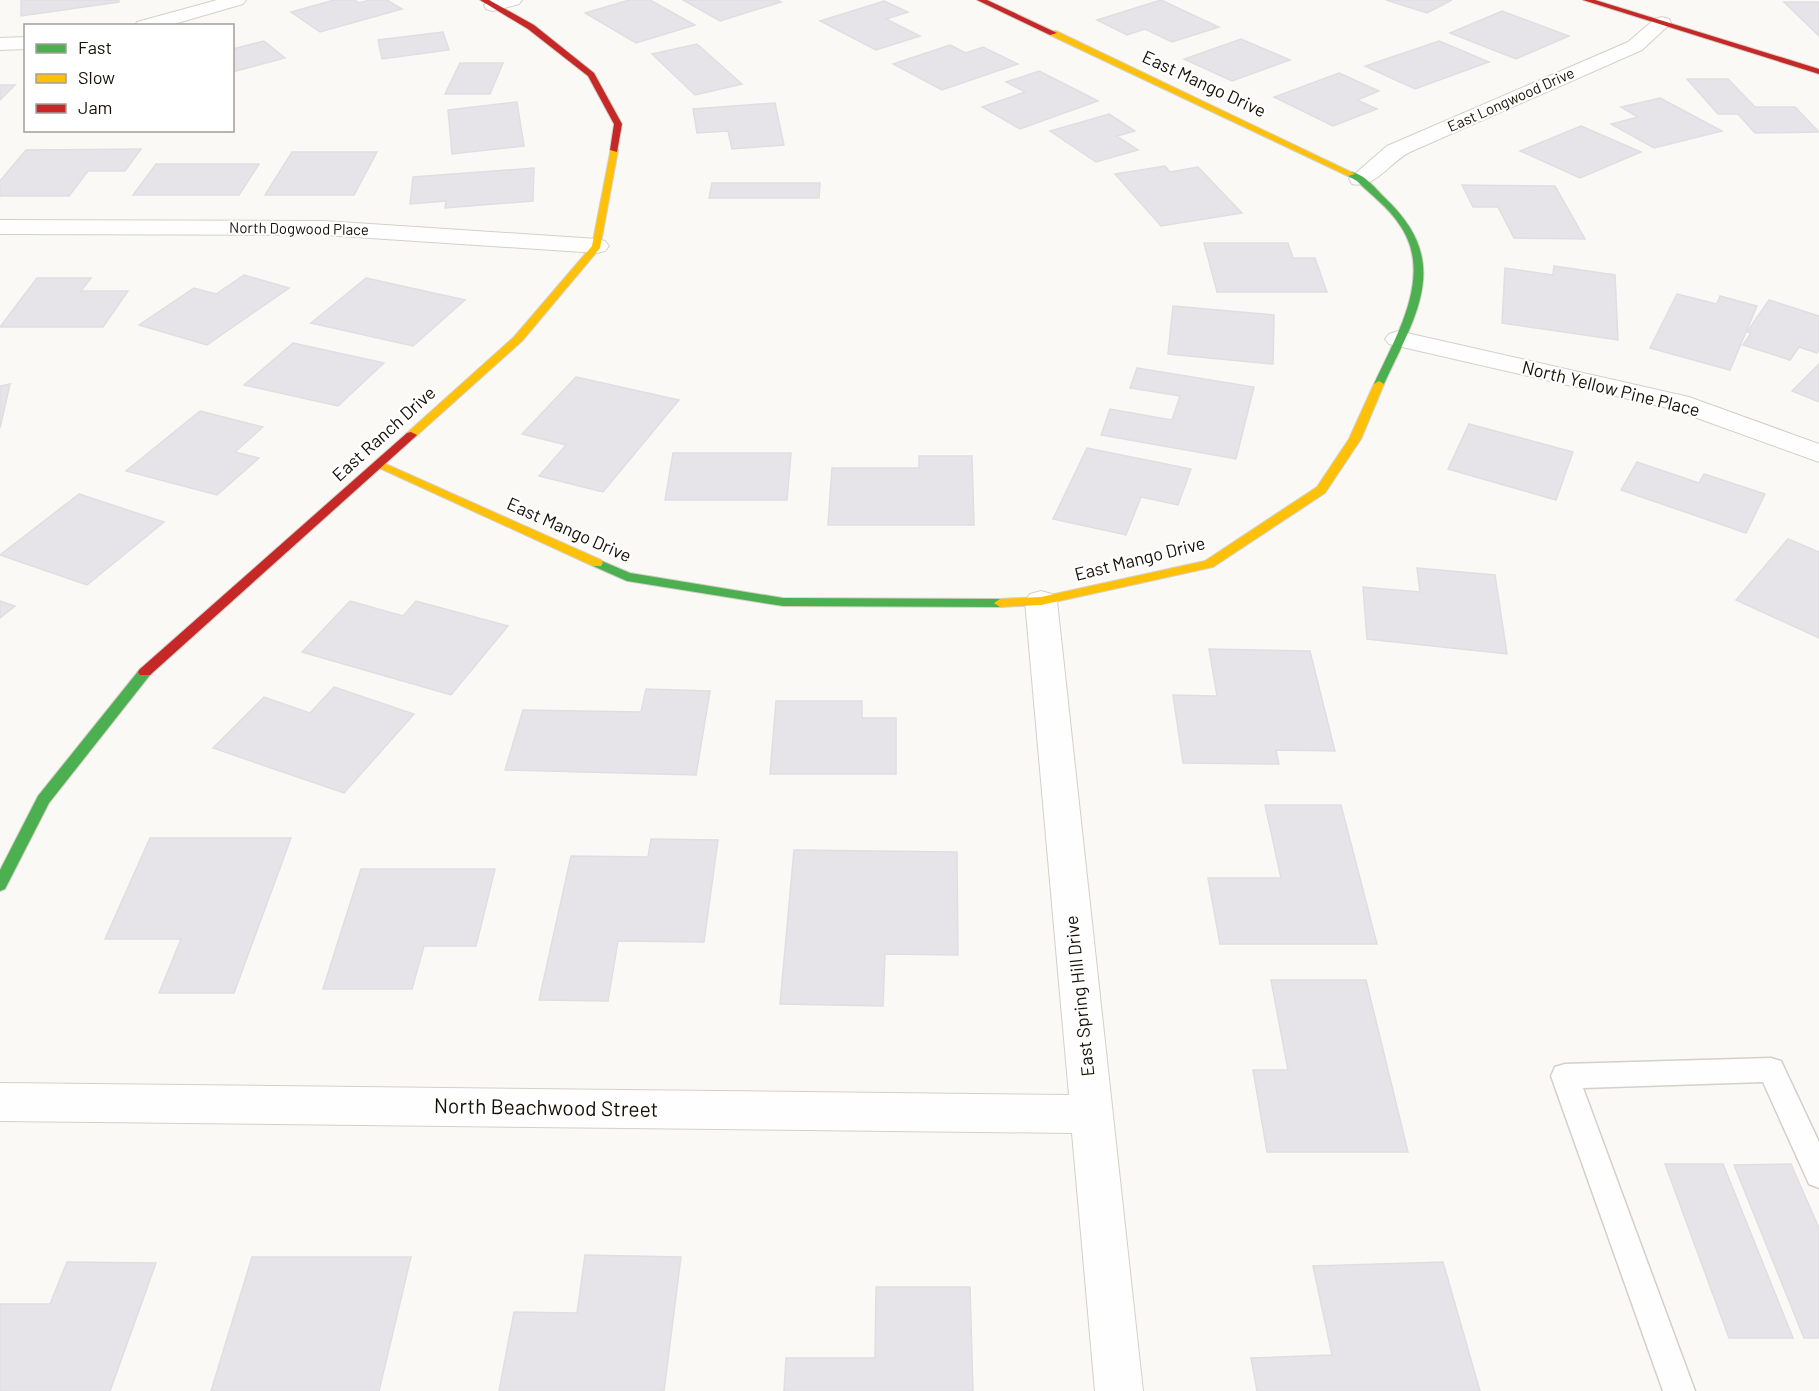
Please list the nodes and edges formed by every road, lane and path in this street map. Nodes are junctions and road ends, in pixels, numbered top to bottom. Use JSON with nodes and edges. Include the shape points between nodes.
{"nodes":[{"id":1,"x":237,"y":0,"type":"edge"},
{"id":2,"x":513,"y":0,"type":"edge"},
{"id":3,"x":981,"y":0,"type":"edge"},
{"id":4,"x":1587,"y":0,"type":"edge"},
{"id":5,"x":489,"y":3,"type":"edge"},
{"id":6,"x":1662,"y":23,"type":"junction"},
{"id":7,"x":151,"y":24,"type":"edge"},
{"id":8,"x":24,"y":43,"type":"edge"},
{"id":9,"x":0,"y":44,"type":"edge"},
{"id":10,"x":1819,"y":72,"type":"edge"},
{"id":11,"x":1360,"y":179,"type":"junction"},
{"id":12,"x":0,"y":227,"type":"edge"},
{"id":13,"x":597,"y":246,"type":"junction"},
{"id":14,"x":1398,"y":339,"type":"junction"},
{"id":15,"x":1819,"y":454,"type":"edge"},
{"id":16,"x":378,"y":464,"type":"junction"},
{"id":17,"x":1041,"y":601,"type":"junction"},
{"id":18,"x":0,"y":885,"type":"edge"},
{"id":19,"x":0,"y":1102,"type":"edge"},
{"id":20,"x":1092,"y":1114,"type":"junction"},
{"id":21,"x":1819,"y":1174,"type":"edge"},
{"id":22,"x":1119,"y":1391,"type":"edge"},
{"id":23,"x":1679,"y":1391,"type":"edge"}],
"edges":[{"from":1,"to":7,"type":"street"},
{"from":2,"to":5,"type":"street"},
{"from":3,"to":11,"type":"street","name":"East Mango Drive"},
{"from":4,"to":6,"type":"street"},
{"from":5,"to":13,"type":"street","via":[[531,27],[591,75],[618,124]]},
{"from":6,"to":10,"type":"street"},
{"from":6,"to":11,"type":"street","name":"East Longwood Drive","via":[[1635,46],[1395,151]]},
{"from":8,"to":9,"type":"street"},
{"from":11,"to":14,"type":"street","name":"East Mango Drive","via":[[1406,226],[1420,260],[1418,292]]},
{"from":12,"to":13,"type":"street","name":"North Dogwood Place","via":[[325,228]]},
{"from":13,"to":16,"type":"street","name":"East Ranch Drive","via":[[518,339]]},
{"from":14,"to":15,"type":"street","name":"North Yellow Pine Place","via":[[1680,403]]},
{"from":14,"to":17,"type":"street","name":"East Mango Drive","via":[[1355,439],[1321,490],[1209,564]]},
{"from":16,"to":17,"type":"street","name":"East Mango Drive","via":[[627,577],[783,602],[974,605]]},
{"from":16,"to":18,"type":"street","name":"East Ranch Drive","via":[[142,675],[43,800]]},
{"from":17,"to":20,"type":"street","name":"East Spring Hill Drive"},
{"from":19,"to":20,"type":"street","name":"North Beachwood Street"},
{"from":20,"to":22,"type":"street","name":"East Spring Hill Drive"},
{"from":21,"to":23,"type":"lane","via":[[1770,1070],[1565,1076]]}]}
